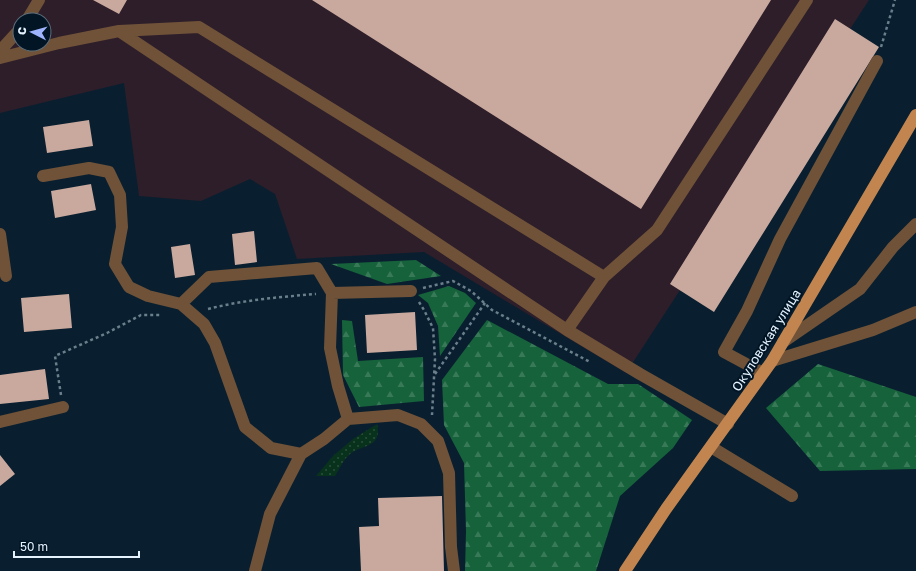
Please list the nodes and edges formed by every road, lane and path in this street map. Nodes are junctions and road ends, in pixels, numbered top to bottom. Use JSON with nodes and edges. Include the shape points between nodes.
{"nodes":[{"id":1,"x":39,"y":0,"type":"edge"},
{"id":2,"x":807,"y":0,"type":"edge"},
{"id":3,"x":895,"y":0,"type":"edge"},
{"id":4,"x":32,"y":12,"type":"edge"},
{"id":5,"x":119,"y":31,"type":"junction"},
{"id":6,"x":12,"y":38,"type":"edge"},
{"id":7,"x":52,"y":40,"type":"edge"},
{"id":8,"x":59,"y":43,"type":"junction"},
{"id":9,"x":0,"y":51,"type":"edge"},
{"id":10,"x":0,"y":58,"type":"edge"},
{"id":11,"x":877,"y":62,"type":"joint"},
{"id":12,"x":916,"y":115,"type":"edge"},
{"id":13,"x":43,"y":176,"type":"dead end"},
{"id":14,"x":916,"y":224,"type":"edge"},
{"id":15,"x":0,"y":234,"type":"edge"},
{"id":16,"x":6,"y":276,"type":"dead end"},
{"id":17,"x":604,"y":277,"type":"junction"},
{"id":18,"x":411,"y":290,"type":"junction"},
{"id":19,"x":332,"y":293,"type":"junction"},
{"id":20,"x":485,"y":303,"type":"junction"},
{"id":21,"x":180,"y":304,"type":"junction"},
{"id":22,"x":916,"y":312,"type":"edge"},
{"id":23,"x":192,"y":314,"type":"junction"},
{"id":24,"x":163,"y":315,"type":"dead end"},
{"id":25,"x":567,"y":330,"type":"junction"},
{"id":26,"x":783,"y":342,"type":"junction"},
{"id":27,"x":772,"y":362,"type":"junction"},
{"id":28,"x":595,"y":365,"type":"dead end"},
{"id":29,"x":763,"y":373,"type":"junction"},
{"id":30,"x":435,"y":374,"type":"junction"},
{"id":31,"x":62,"y":407,"type":"joint"},
{"id":32,"x":348,"y":419,"type":"junction"},
{"id":33,"x":0,"y":422,"type":"edge"},
{"id":34,"x":728,"y":424,"type":"junction"},
{"id":35,"x":431,"y":435,"type":"junction"},
{"id":36,"x":711,"y":447,"type":"junction"},
{"id":37,"x":301,"y":454,"type":"junction"},
{"id":38,"x":792,"y":496,"type":"dead end"},
{"id":39,"x":256,"y":571,"type":"edge"},
{"id":40,"x":454,"y":571,"type":"edge"},
{"id":41,"x":625,"y":571,"type":"edge"}],
"edges":[{"from":1,"to":4,"type":"street"},
{"from":2,"to":17,"type":"street","via":[[657,230]]},
{"from":3,"to":11,"type":"path"},
{"from":5,"to":8,"type":"street"},
{"from":5,"to":17,"type":"street","via":[[199,28]]},
{"from":5,"to":25,"type":"street"},
{"from":6,"to":9,"type":"street"},
{"from":7,"to":8,"type":"street"},
{"from":8,"to":10,"type":"street"},
{"from":11,"to":29,"type":"street","via":[[780,239],[747,311],[724,352]]},
{"from":12,"to":26,"type":"main road","name":"Окуловская улица"},
{"from":13,"to":21,"type":"street","via":[[89,168],[109,172],[120,195],[122,228],[115,264],[129,288]]},
{"from":14,"to":26,"type":"street","via":[[893,247],[860,289]]},
{"from":15,"to":16,"type":"street"},
{"from":17,"to":25,"type":"street"},
{"from":18,"to":19,"type":"street"},
{"from":18,"to":20,"type":"path","via":[[454,281]]},
{"from":18,"to":30,"type":"path","via":[[433,328]]},
{"from":19,"to":21,"type":"street","via":[[317,268],[209,277]]},
{"from":19,"to":23,"type":"path","via":[[256,300],[210,308]]},
{"from":19,"to":32,"type":"street","via":[[330,348]]},
{"from":20,"to":28,"type":"path","via":[[492,310]]},
{"from":20,"to":30,"type":"path"},
{"from":21,"to":23,"type":"street"},
{"from":22,"to":27,"type":"street","via":[[873,330]]},
{"from":23,"to":37,"type":"street","via":[[204,324],[215,343],[246,427],[271,448]]},
{"from":24,"to":31,"type":"path","via":[[141,315],[55,356]]},
{"from":25,"to":34,"type":"street"},
{"from":26,"to":27,"type":"main road","name":"Окуловская улица"},
{"from":27,"to":29,"type":"main road","name":"Окуловская улица"},
{"from":29,"to":34,"type":"main road","name":"Окуловская улица"},
{"from":30,"to":35,"type":"path"},
{"from":31,"to":33,"type":"street"},
{"from":32,"to":35,"type":"street","via":[[398,415],[421,424]]},
{"from":32,"to":37,"type":"street"},
{"from":34,"to":36,"type":"main road","name":"Окуловская улица"},
{"from":35,"to":40,"type":"street","via":[[438,442],[449,473]]},
{"from":36,"to":38,"type":"street"},
{"from":36,"to":41,"type":"main road","name":"Окуловская улица"},
{"from":37,"to":39,"type":"street","via":[[270,514]]}]}
